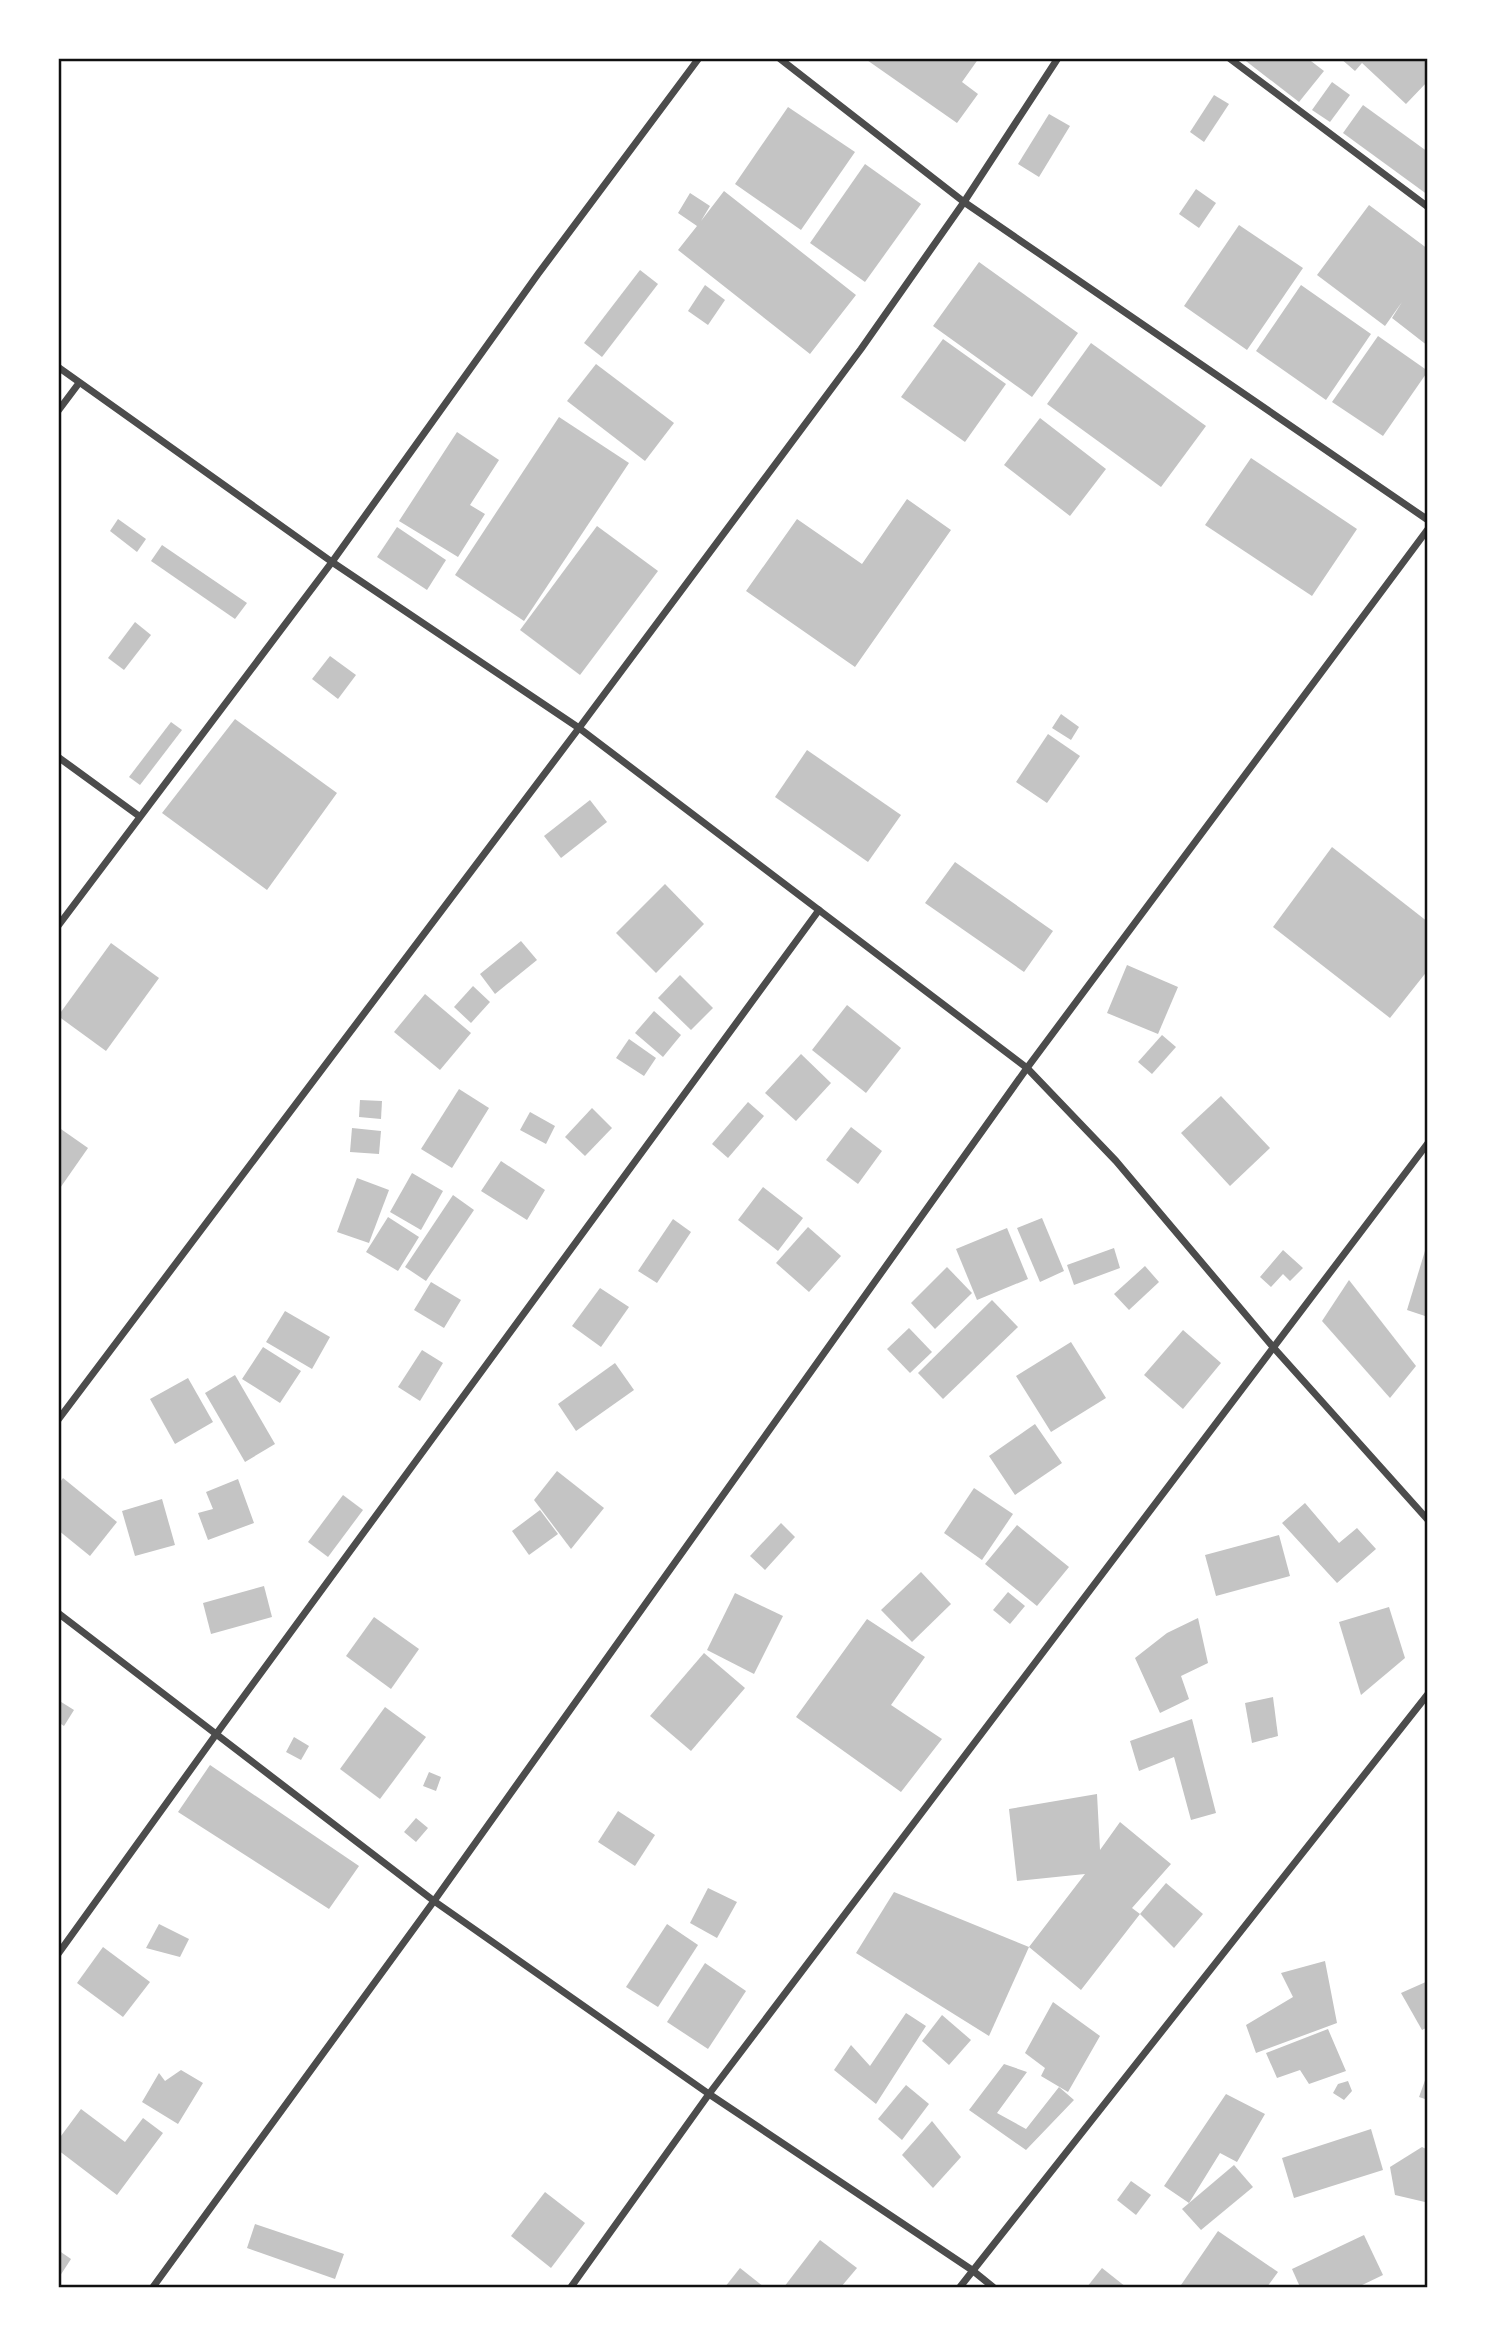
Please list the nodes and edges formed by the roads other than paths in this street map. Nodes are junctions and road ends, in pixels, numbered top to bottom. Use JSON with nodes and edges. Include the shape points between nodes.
{"nodes":[{"id":1,"x":699,"y":58,"type":"edge"},
{"id":2,"x":779,"y":58,"type":"edge"},
{"id":3,"x":1058,"y":58,"type":"edge"},
{"id":4,"x":1228,"y":58,"type":"edge"},
{"id":5,"x":964,"y":202,"type":"junction"},
{"id":6,"x":1428,"y":207,"type":"edge"},
{"id":7,"x":58,"y":367,"type":"edge"},
{"id":8,"x":79,"y":383,"type":"junction"},
{"id":9,"x":58,"y":411,"type":"edge"},
{"id":10,"x":1428,"y":520,"type":"edge"},
{"id":11,"x":1428,"y":530,"type":"edge"},
{"id":12,"x":332,"y":562,"type":"junction"},
{"id":13,"x":579,"y":728,"type":"junction"},
{"id":14,"x":58,"y":757,"type":"edge"},
{"id":15,"x":139,"y":816,"type":"junction"},
{"id":16,"x":819,"y":910,"type":"junction"},
{"id":17,"x":58,"y":926,"type":"edge"},
{"id":18,"x":1027,"y":1068,"type":"junction"},
{"id":19,"x":1428,"y":1143,"type":"edge"},
{"id":20,"x":1273,"y":1347,"type":"junction"},
{"id":21,"x":58,"y":1420,"type":"edge"},
{"id":22,"x":1428,"y":1520,"type":"edge"},
{"id":23,"x":58,"y":1613,"type":"edge"},
{"id":24,"x":1428,"y":1694,"type":"edge"},
{"id":25,"x":217,"y":1733,"type":"junction"},
{"id":26,"x":434,"y":1900,"type":"junction"},
{"id":27,"x":58,"y":1954,"type":"edge"},
{"id":28,"x":709,"y":2094,"type":"junction"},
{"id":29,"x":972,"y":2270,"type":"junction"},
{"id":30,"x":153,"y":2287,"type":"edge"},
{"id":31,"x":571,"y":2287,"type":"edge"},
{"id":32,"x":960,"y":2287,"type":"edge"},
{"id":33,"x":993,"y":2287,"type":"edge"}],
"edges":[{"from":1,"to":12,"type":"street"},
{"from":2,"to":5,"type":"street"},
{"from":3,"to":5,"type":"street"},
{"from":4,"to":6,"type":"street"},
{"from":5,"to":10,"type":"street"},
{"from":5,"to":13,"type":"street","via":[[861,349]]},
{"from":7,"to":8,"type":"street"},
{"from":8,"to":9,"type":"street"},
{"from":8,"to":12,"type":"street"},
{"from":11,"to":18,"type":"street"},
{"from":12,"to":13,"type":"street"},
{"from":12,"to":15,"type":"street"},
{"from":13,"to":16,"type":"street"},
{"from":13,"to":21,"type":"street"},
{"from":14,"to":15,"type":"street"},
{"from":15,"to":17,"type":"street"},
{"from":16,"to":18,"type":"street"},
{"from":16,"to":25,"type":"street"},
{"from":18,"to":20,"type":"street","via":[[1116,1161]]},
{"from":18,"to":26,"type":"street"},
{"from":19,"to":20,"type":"street"},
{"from":20,"to":22,"type":"street"},
{"from":20,"to":28,"type":"street"},
{"from":23,"to":25,"type":"street"},
{"from":24,"to":29,"type":"street"},
{"from":25,"to":26,"type":"street"},
{"from":25,"to":27,"type":"street"},
{"from":26,"to":28,"type":"street"},
{"from":26,"to":30,"type":"street"},
{"from":28,"to":29,"type":"street"},
{"from":28,"to":31,"type":"street"},
{"from":29,"to":32,"type":"street"},
{"from":29,"to":33,"type":"street"}]}
